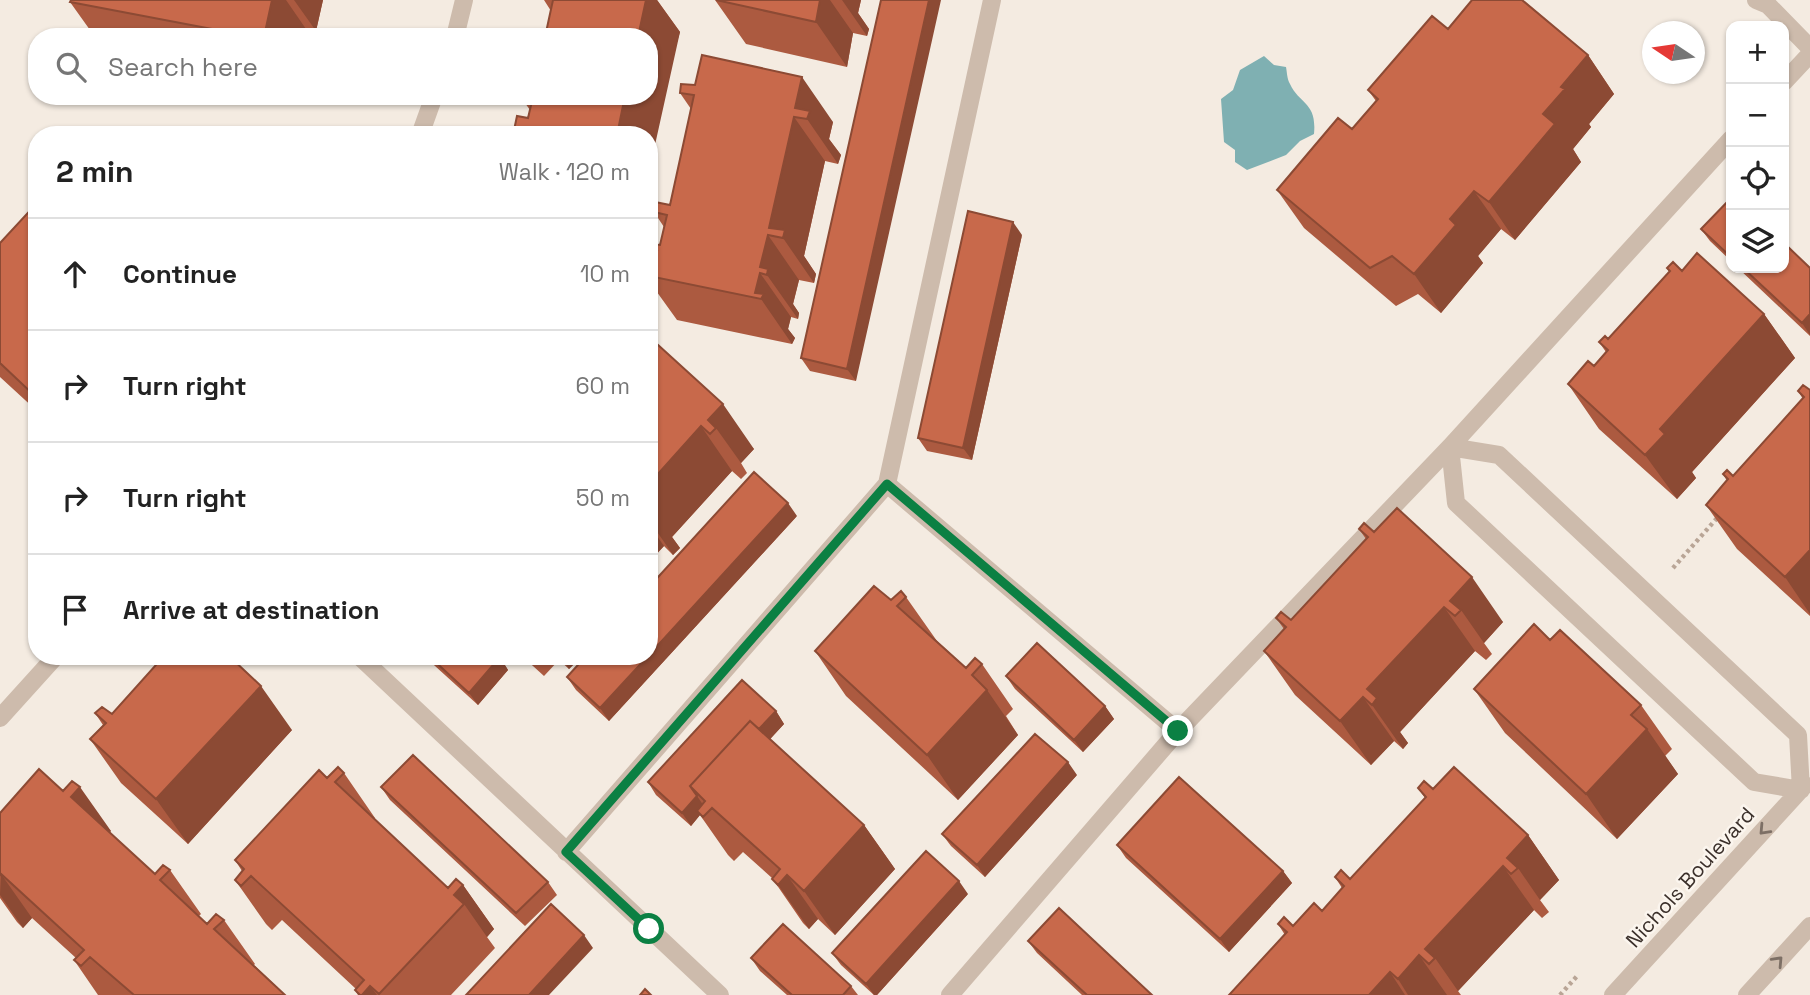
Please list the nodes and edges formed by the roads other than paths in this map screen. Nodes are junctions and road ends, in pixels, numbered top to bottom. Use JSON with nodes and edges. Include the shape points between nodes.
{"nodes":[{"id":1,"x":464,"y":0,"type":"edge"},
{"id":2,"x":992,"y":0,"type":"edge"},
{"id":3,"x":1756,"y":0,"type":"edge"},
{"id":4,"x":458,"y":28,"type":"edge"},
{"id":5,"x":1810,"y":48,"type":"edge"},
{"id":6,"x":1810,"y":54,"type":"edge"},
{"id":7,"x":1789,"y":77,"type":"edge"},
{"id":8,"x":432,"y":105,"type":"edge"},
{"id":9,"x":423,"y":126,"type":"edge"},
{"id":10,"x":1726,"y":144,"type":"edge"},
{"id":11,"x":1450,"y":447,"type":"junction"},
{"id":12,"x":887,"y":484,"type":"junction"},
{"id":13,"x":47,"y":665,"type":"edge"},
{"id":14,"x":369,"y":665,"type":"edge"},
{"id":15,"x":2,"y":711,"type":"edge"},
{"id":16,"x":1178,"y":731,"type":"junction"},
{"id":17,"x":1807,"y":790,"type":"edge"},
{"id":18,"x":566,"y":852,"type":"junction"},
{"id":19,"x":1810,"y":926,"type":"edge"},
{"id":20,"x":720,"y":995,"type":"edge"},
{"id":21,"x":950,"y":995,"type":"edge"},
{"id":22,"x":1613,"y":995,"type":"edge"},
{"id":23,"x":1747,"y":995,"type":"edge"}],
"edges":[{"from":1,"to":4,"type":"street"},
{"from":2,"to":12,"type":"street"},
{"from":3,"to":5,"type":"street","via":[[1769,5]]},
{"from":6,"to":7,"type":"street"},
{"from":8,"to":9,"type":"street"},
{"from":10,"to":11,"type":"street"},
{"from":11,"to":16,"type":"street"},
{"from":11,"to":17,"type":"street","via":[[1499,455],[1798,734]]},
{"from":11,"to":17,"type":"street","via":[[1456,503],[1755,782]]},
{"from":12,"to":16,"type":"street"},
{"from":12,"to":18,"type":"street"},
{"from":13,"to":15,"type":"street"},
{"from":14,"to":18,"type":"street"},
{"from":16,"to":21,"type":"street"},
{"from":17,"to":22,"type":"street","name":"Nichols Boulevard","one_way":true},
{"from":18,"to":20,"type":"street"},
{"from":23,"to":19,"type":"street","one_way":true}]}
